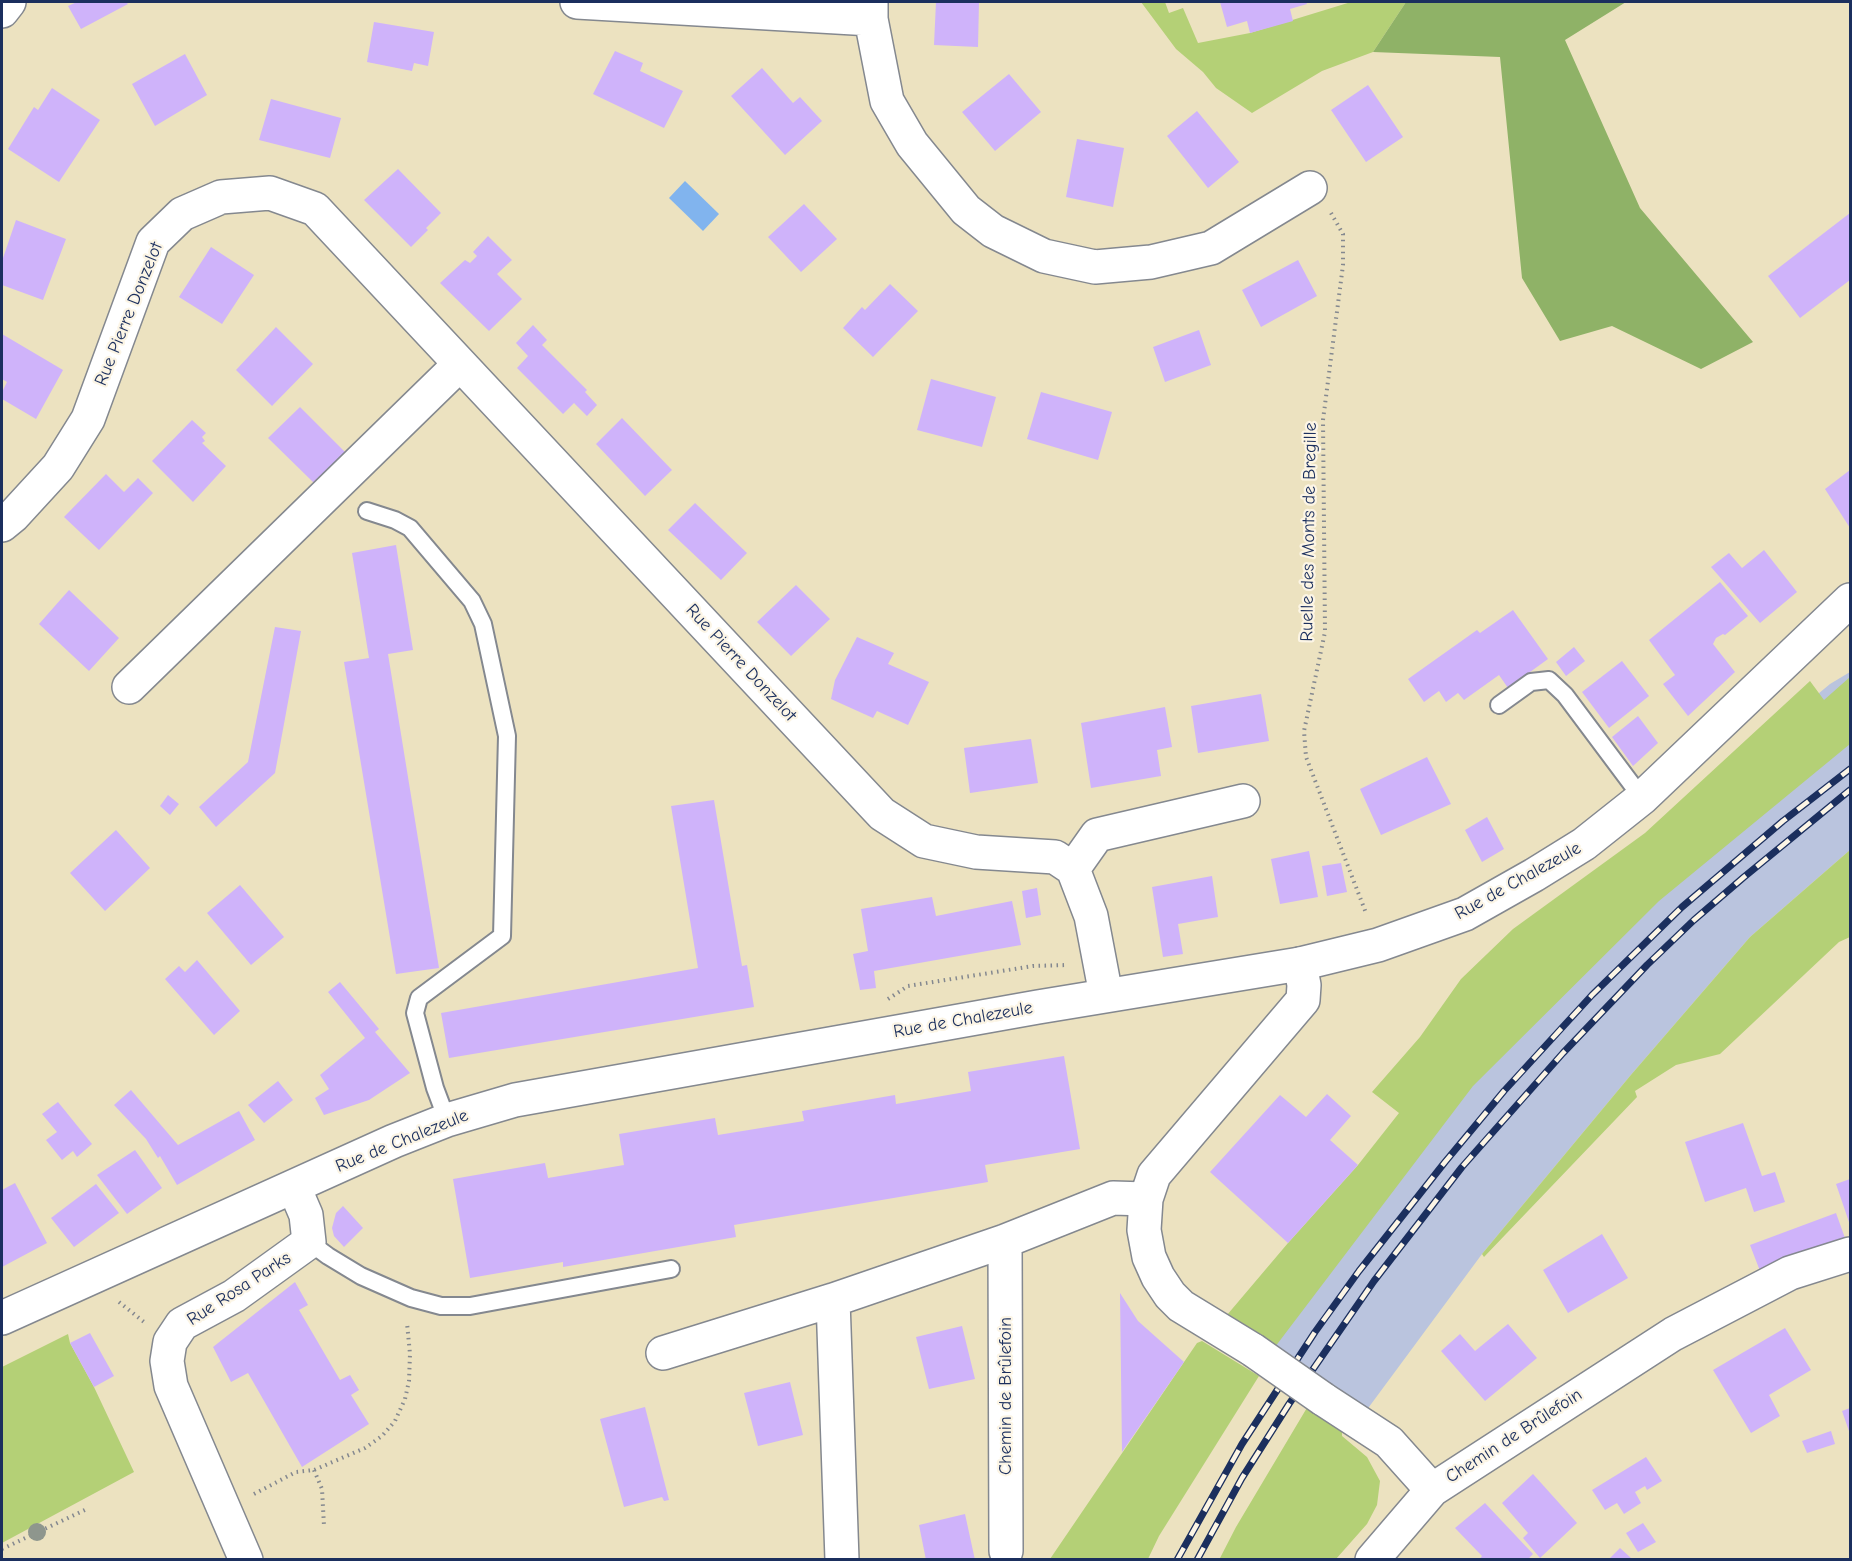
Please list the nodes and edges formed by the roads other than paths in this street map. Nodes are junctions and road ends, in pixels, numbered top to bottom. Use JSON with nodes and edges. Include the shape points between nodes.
{"nodes":[{"id":1,"x":9,"y":2,"type":"edge"},
{"id":2,"x":577,"y":2,"type":"edge"},
{"id":3,"x":690,"y":5,"type":"edge"},
{"id":4,"x":871,"y":10,"type":"edge"},
{"id":5,"x":2,"y":11,"type":"edge"},
{"id":6,"x":1310,"y":188,"type":"road end"},
{"id":7,"x":460,"y":364,"type":"junction"},
{"id":8,"x":367,"y":511,"type":"dead end"},
{"id":9,"x":2,"y":525,"type":"edge"},
{"id":10,"x":1851,"y":600,"type":"edge"},
{"id":11,"x":129,"y":687,"type":"dead end"},
{"id":12,"x":1499,"y":705,"type":"dead end"},
{"id":13,"x":1642,"y":798,"type":"junction"},
{"id":14,"x":1243,"y":801,"type":"dead end"},
{"id":15,"x":1073,"y":869,"type":"junction"},
{"id":16,"x":1300,"y":964,"type":"junction"},
{"id":17,"x":1106,"y":995,"type":"junction"},
{"id":18,"x":447,"y":1120,"type":"junction"},
{"id":19,"x":294,"y":1187,"type":"junction"},
{"id":20,"x":1146,"y":1199,"type":"junction"},
{"id":21,"x":1005,"y":1240,"type":"junction"},
{"id":22,"x":309,"y":1242,"type":"junction"},
{"id":23,"x":1851,"y":1254,"type":"edge"},
{"id":24,"x":671,"y":1269,"type":"dead end"},
{"id":25,"x":833,"y":1300,"type":"junction"},
{"id":26,"x":2,"y":1318,"type":"edge"},
{"id":27,"x":663,"y":1353,"type":"dead end"},
{"id":28,"x":1431,"y":1490,"type":"junction"},
{"id":29,"x":1006,"y":1551,"type":"dead end"},
{"id":30,"x":246,"y":1560,"type":"edge"},
{"id":31,"x":842,"y":1560,"type":"edge"},
{"id":32,"x":1372,"y":1560,"type":"edge"}],
"edges":[{"from":1,"to":5,"type":"street"},
{"from":2,"to":3,"type":"street"},
{"from":3,"to":4,"type":"street"},
{"from":4,"to":6,"type":"street","via":[[887,101],[912,144],[966,210],[993,231],[1044,256],[1095,267],[1151,262],[1211,248]]},
{"from":7,"to":9,"type":"street","name":"Rue Pierre Donzelot","via":[[315,209],[270,194],[221,197],[182,214],[153,242],[88,419],[58,466]]},
{"from":7,"to":11,"type":"street"},
{"from":7,"to":15,"type":"street","name":"Rue Pierre Donzelot","via":[[882,814],[924,841],[976,852],[1055,857]]},
{"from":8,"to":18,"type":"lane","via":[[410,528],[472,601],[483,624],[507,736],[502,936],[419,998],[416,1013]]},
{"from":10,"to":13,"type":"street","name":"Rue de Chalezeule"},
{"from":12,"to":13,"type":"lane","via":[[1531,682],[1549,680],[1565,695]]},
{"from":13,"to":16,"type":"street","name":"Rue de Chalezeule","via":[[1584,844],[1465,914],[1378,945]]},
{"from":14,"to":15,"type":"street","via":[[1097,835]]},
{"from":15,"to":17,"type":"street","via":[[1091,916]]},
{"from":16,"to":17,"type":"street","name":"Rue de Chalezeule"},
{"from":16,"to":20,"type":"street","name":"Chemin de Brûlefoin","via":[[1303,1000],[1154,1175]]},
{"from":17,"to":18,"type":"street","name":"Rue de Chalezeule","via":[[515,1100]]},
{"from":18,"to":19,"type":"street","name":"Rue de Chalezeule"},
{"from":19,"to":22,"type":"street","name":"Rue Rosa Parks","via":[[306,1215]]},
{"from":19,"to":26,"type":"street","name":"Rue de Chalezeule"},
{"from":20,"to":21,"type":"street","via":[[1113,1198]]},
{"from":20,"to":28,"type":"street","name":"Chemin de Brûlefoin","bridge":true,"via":[[1144,1230],[1149,1257],[1170,1295],[1181,1306],[1389,1442]]},
{"from":21,"to":25,"type":"street"},
{"from":21,"to":29,"type":"street","name":"Chemin de Brûlefoin"},
{"from":22,"to":24,"type":"lane","via":[[361,1275],[411,1298],[441,1306],[470,1306]]},
{"from":22,"to":30,"type":"street","name":"Rue Rosa Parks","via":[[234,1296],[182,1324],[170,1342],[171,1386]]},
{"from":23,"to":28,"type":"street","name":"Chemin de Brûlefoin","via":[[1790,1273],[1673,1334]]},
{"from":25,"to":27,"type":"street"},
{"from":25,"to":31,"type":"street"},
{"from":28,"to":32,"type":"street"}]}
